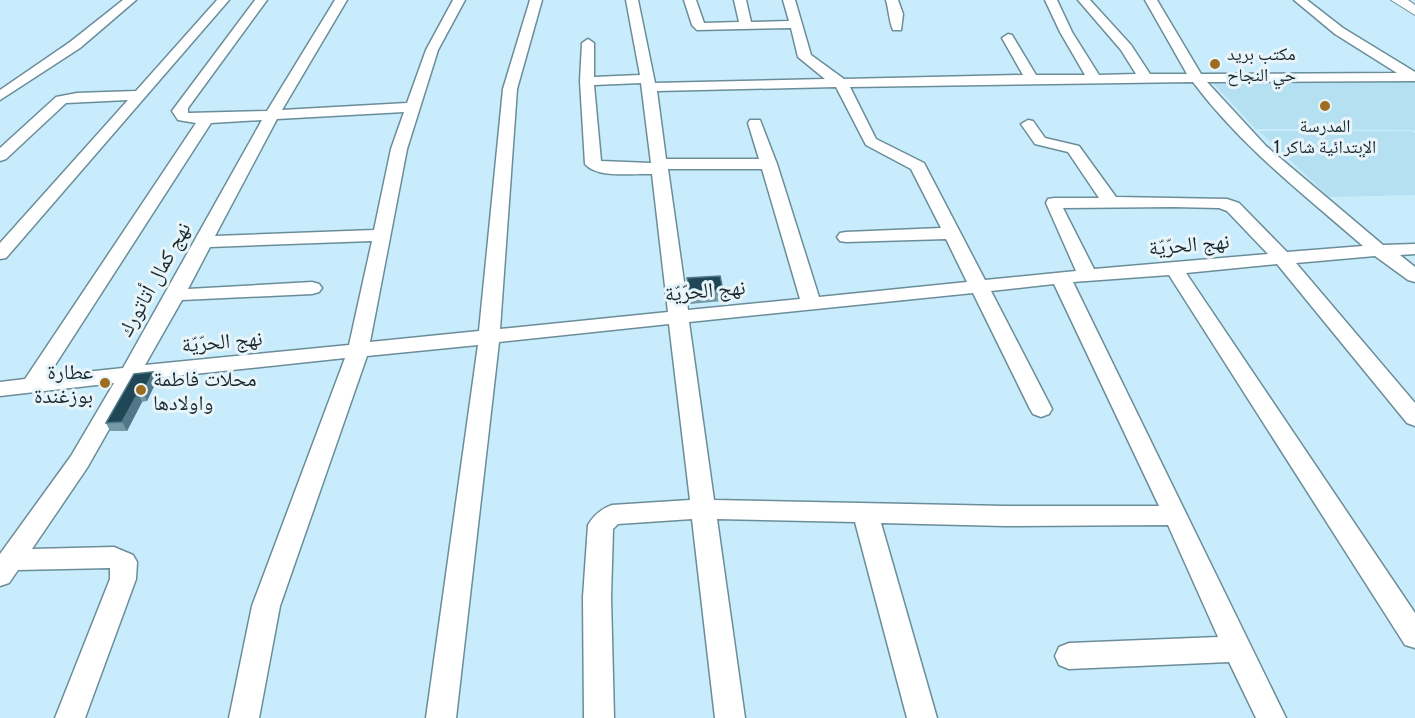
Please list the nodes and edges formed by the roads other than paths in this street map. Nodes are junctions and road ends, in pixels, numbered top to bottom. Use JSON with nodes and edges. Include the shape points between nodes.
{"nodes":[{"id":1,"x":130,"y":0,"type":"edge"},
{"id":2,"x":223,"y":0,"type":"edge"},
{"id":3,"x":261,"y":0,"type":"edge"},
{"id":4,"x":341,"y":0,"type":"edge"},
{"id":5,"x":459,"y":0,"type":"edge"},
{"id":6,"x":536,"y":0,"type":"edge"},
{"id":7,"x":632,"y":0,"type":"edge"},
{"id":8,"x":690,"y":0,"type":"edge"},
{"id":9,"x":740,"y":0,"type":"edge"},
{"id":10,"x":789,"y":0,"type":"edge"},
{"id":11,"x":892,"y":0,"type":"edge"},
{"id":12,"x":1051,"y":0,"type":"edge"},
{"id":13,"x":1084,"y":0,"type":"edge"},
{"id":14,"x":1151,"y":0,"type":"edge"},
{"id":15,"x":1300,"y":0,"type":"edge"},
{"id":16,"x":1398,"y":0,"type":"edge"},
{"id":17,"x":1415,"y":11,"type":"edge"},
{"id":18,"x":795,"y":24,"type":"junction"},
{"id":19,"x":746,"y":25,"type":"junction"},
{"id":20,"x":897,"y":27,"type":"dead end"},
{"id":21,"x":1008,"y":38,"type":"dead end"},
{"id":22,"x":588,"y":43,"type":"dead end"},
{"id":23,"x":1414,"y":77,"type":"edge"},
{"id":24,"x":1032,"y":79,"type":"junction"},
{"id":25,"x":1095,"y":79,"type":"junction"},
{"id":26,"x":1146,"y":79,"type":"junction"},
{"id":27,"x":1197,"y":79,"type":"junction"},
{"id":28,"x":587,"y":81,"type":"junction"},
{"id":29,"x":841,"y":82,"type":"junction"},
{"id":30,"x":649,"y":83,"type":"junction"},
{"id":31,"x":139,"y":95,"type":"junction"},
{"id":32,"x":0,"y":96,"type":"edge"},
{"id":33,"x":413,"y":107,"type":"junction"},
{"id":34,"x":272,"y":114,"type":"junction"},
{"id":35,"x":207,"y":118,"type":"junction"},
{"id":36,"x":755,"y":123,"type":"dead end"},
{"id":37,"x":1028,"y":124,"type":"dead end"},
{"id":38,"x":0,"y":156,"type":"edge"},
{"id":39,"x":769,"y":164,"type":"junction"},
{"id":40,"x":658,"y":166,"type":"junction"},
{"id":41,"x":1110,"y":201,"type":"junction"},
{"id":42,"x":951,"y":233,"type":"junction"},
{"id":43,"x":380,"y":235,"type":"junction"},
{"id":44,"x":846,"y":237,"type":"dead end"},
{"id":45,"x":202,"y":242,"type":"junction"},
{"id":46,"x":1415,"y":249,"type":"edge"},
{"id":47,"x":1379,"y":250,"type":"junction"},
{"id":48,"x":0,"y":254,"type":"edge"},
{"id":49,"x":1282,"y":258,"type":"junction"},
{"id":50,"x":1175,"y":270,"type":"junction"},
{"id":51,"x":1088,"y":275,"type":"junction"},
{"id":52,"x":1415,"y":276,"type":"edge"},
{"id":53,"x":1061,"y":278,"type":"junction"},
{"id":54,"x":981,"y":286,"type":"junction"},
{"id":55,"x":312,"y":288,"type":"dead end"},
{"id":56,"x":175,"y":295,"type":"junction"},
{"id":57,"x":812,"y":305,"type":"junction"},
{"id":58,"x":679,"y":316,"type":"junction"},
{"id":59,"x":489,"y":337,"type":"junction"},
{"id":60,"x":358,"y":352,"type":"junction"},
{"id":61,"x":129,"y":374,"type":"junction"},
{"id":62,"x":31,"y":386,"type":"junction"},
{"id":63,"x":2,"y":392,"type":"edge"},
{"id":64,"x":1041,"y":409,"type":"dead end"},
{"id":65,"x":1415,"y":418,"type":"edge"},
{"id":66,"x":704,"y":509,"type":"junction"},
{"id":67,"x":865,"y":511,"type":"junction"},
{"id":68,"x":1176,"y":515,"type":"junction"},
{"id":69,"x":5,"y":568,"type":"edge"},
{"id":70,"x":1415,"y":636,"type":"edge"},
{"id":71,"x":1237,"y":649,"type":"junction"},
{"id":72,"x":1069,"y":656,"type":"dead end"},
{"id":73,"x":70,"y":718,"type":"edge"},
{"id":74,"x":244,"y":718,"type":"edge"},
{"id":75,"x":441,"y":718,"type":"edge"},
{"id":76,"x":599,"y":718,"type":"edge"},
{"id":77,"x":730,"y":718,"type":"edge"},
{"id":78,"x":922,"y":718,"type":"edge"},
{"id":79,"x":1271,"y":718,"type":"edge"}],
"edges":[{"from":1,"to":32,"type":"street","via":[[75,45]]},
{"from":2,"to":31,"type":"street"},
{"from":3,"to":35,"type":"street","via":[[180,111],[187,119]]},
{"from":4,"to":34,"type":"street","name":"نهج كمال أتاتورك"},
{"from":5,"to":33,"type":"street","via":[[432,50]]},
{"from":6,"to":59,"type":"street","via":[[510,89]]},
{"from":7,"to":30,"type":"street"},
{"from":8,"to":19,"type":"street","via":[[698,26]]},
{"from":9,"to":19,"type":"street"},
{"from":10,"to":18,"type":"street"},
{"from":11,"to":20,"type":"street"},
{"from":12,"to":25,"type":"street"},
{"from":13,"to":26,"type":"street","via":[[1126,48]]},
{"from":14,"to":27,"type":"street"},
{"from":15,"to":23,"type":"street","via":[[1339,31]]},
{"from":16,"to":17,"type":"street"},
{"from":18,"to":19,"type":"street"},
{"from":18,"to":29,"type":"street","via":[[805,57]]},
{"from":21,"to":24,"type":"street"},
{"from":22,"to":28,"type":"street"},
{"from":23,"to":27,"type":"street"},
{"from":24,"to":25,"type":"street"},
{"from":24,"to":29,"type":"street"},
{"from":25,"to":26,"type":"street"},
{"from":26,"to":27,"type":"street"},
{"from":27,"to":47,"type":"street","via":[[1251,139]]},
{"from":28,"to":30,"type":"street"},
{"from":28,"to":40,"type":"street","via":[[593,164],[603,168]]},
{"from":29,"to":30,"type":"street"},
{"from":29,"to":42,"type":"street","via":[[867,137],[918,166]]},
{"from":30,"to":40,"type":"street"},
{"from":31,"to":38,"type":"street","via":[[61,100]]},
{"from":31,"to":48,"type":"street"},
{"from":33,"to":34,"type":"street"},
{"from":33,"to":43,"type":"street","via":[[394,168]]},
{"from":34,"to":35,"type":"street"},
{"from":34,"to":45,"type":"street","name":"نهج كمال أتاتورك"},
{"from":35,"to":62,"type":"street"},
{"from":36,"to":39,"type":"street"},
{"from":37,"to":41,"type":"street","via":[[1040,141],[1073,149]]},
{"from":39,"to":40,"type":"street"},
{"from":39,"to":57,"type":"street"},
{"from":40,"to":58,"type":"street"},
{"from":41,"to":49,"type":"street","via":[[1227,204]]},
{"from":41,"to":51,"type":"street","via":[[1053,204]]},
{"from":42,"to":44,"type":"street"},
{"from":42,"to":54,"type":"street"},
{"from":43,"to":45,"type":"street"},
{"from":43,"to":60,"type":"street"},
{"from":45,"to":56,"type":"street","name":"نهج كمال أتاتورك"},
{"from":46,"to":47,"type":"street","name":"نهج الحرّيّة"},
{"from":47,"to":49,"type":"street","name":"نهج الحرّيّة"},
{"from":47,"to":52,"type":"street"},
{"from":49,"to":50,"type":"street","name":"نهج الحرّيّة"},
{"from":49,"to":65,"type":"street"},
{"from":50,"to":51,"type":"street","name":"نهج الحرّيّة"},
{"from":50,"to":70,"type":"street"},
{"from":51,"to":53,"type":"street","name":"نهج الحرّيّة"},
{"from":53,"to":54,"type":"street","name":"نهج الحرّيّة"},
{"from":53,"to":68,"type":"street"},
{"from":54,"to":57,"type":"street","name":"نهج الحرّيّة"},
{"from":54,"to":64,"type":"street"},
{"from":55,"to":56,"type":"street"},
{"from":56,"to":61,"type":"street","name":"نهج كمال أتاتورك"},
{"from":57,"to":58,"type":"street","name":"نهج الحرّيّة"},
{"from":58,"to":59,"type":"street","name":"نهج الحرّيّة"},
{"from":58,"to":66,"type":"street"},
{"from":59,"to":60,"type":"street","name":"نهج الحرّيّة"},
{"from":59,"to":75,"type":"street"},
{"from":60,"to":61,"type":"street","name":"نهج الحرّيّة"},
{"from":60,"to":74,"type":"street","via":[[266,606]]},
{"from":61,"to":62,"type":"street","name":"نهج الحرّيّة"},
{"from":61,"to":69,"type":"street","name":"نهج كمال أتاتورك","via":[[79,462]]},
{"from":62,"to":63,"type":"street","name":"نهج الحرّيّة"},
{"from":66,"to":67,"type":"street"},
{"from":66,"to":76,"type":"street","via":[[619,513],[601,525],[597,597]]},
{"from":66,"to":77,"type":"street"},
{"from":67,"to":68,"type":"street","via":[[1005,516]]},
{"from":67,"to":78,"type":"street"},
{"from":68,"to":71,"type":"street"},
{"from":69,"to":73,"type":"street","via":[[114,557],[124,562],[123,579]]},
{"from":71,"to":72,"type":"street"},
{"from":71,"to":79,"type":"street"}]}
